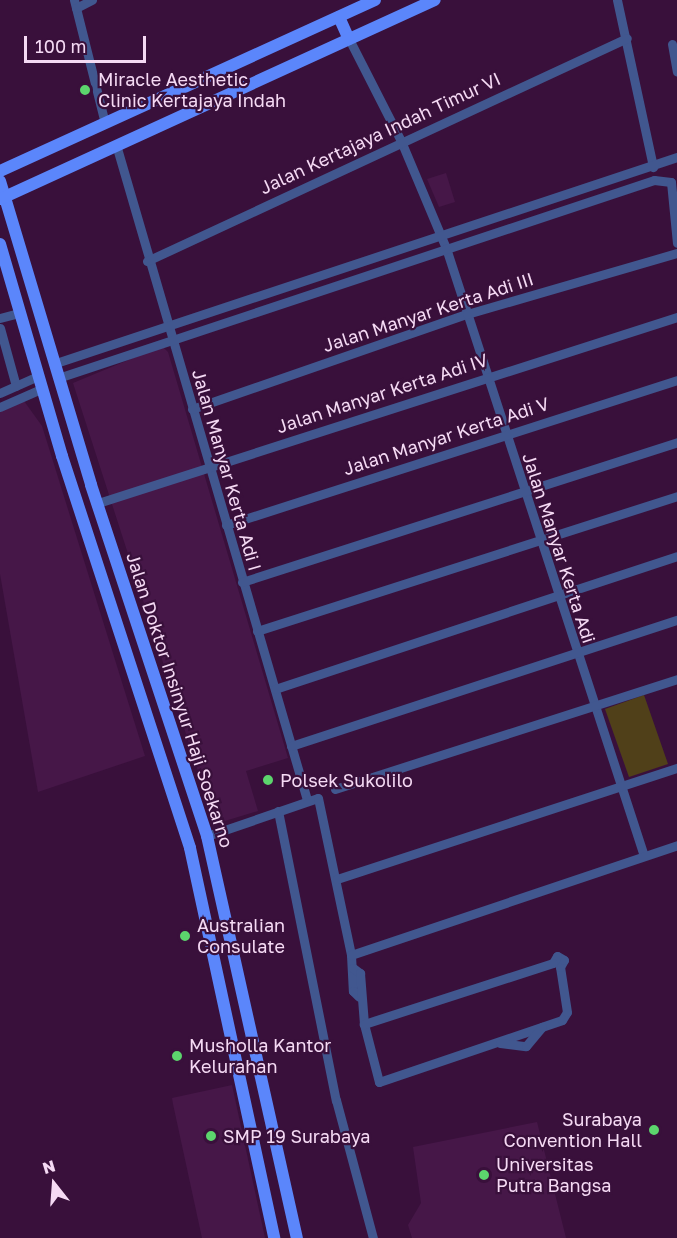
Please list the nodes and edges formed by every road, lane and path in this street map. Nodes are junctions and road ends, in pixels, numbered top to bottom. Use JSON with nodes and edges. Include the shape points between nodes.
{"nodes":[{"id":1,"x":92,"y":0,"type":"edge"},
{"id":2,"x":375,"y":0,"type":"edge"},
{"id":3,"x":435,"y":0,"type":"edge"},
{"id":4,"x":617,"y":0,"type":"edge"},
{"id":5,"x":75,"y":4,"type":"edge"},
{"id":6,"x":339,"y":17,"type":"junction"},
{"id":7,"x":627,"y":38,"type":"junction"},
{"id":8,"x":349,"y":39,"type":"junction"},
{"id":9,"x":672,"y":44,"type":"dead end"},
{"id":10,"x":677,"y":72,"type":"edge"},
{"id":11,"x":105,"y":123,"type":"junction"},
{"id":12,"x":401,"y":141,"type":"junction"},
{"id":13,"x":117,"y":148,"type":"junction"},
{"id":14,"x":677,"y":158,"type":"edge"},
{"id":15,"x":653,"y":167,"type":"junction"},
{"id":16,"x":0,"y":171,"type":"edge"},
{"id":17,"x":0,"y":181,"type":"edge"},
{"id":18,"x":3,"y":198,"type":"edge"},
{"id":19,"x":443,"y":240,"type":"junction"},
{"id":20,"x":677,"y":243,"type":"edge"},
{"id":21,"x":0,"y":244,"type":"edge"},
{"id":22,"x":677,"y":253,"type":"edge"},
{"id":23,"x":147,"y":261,"type":"junction"},
{"id":24,"x":19,"y":312,"type":"junction"},
{"id":25,"x":467,"y":314,"type":"junction"},
{"id":26,"x":677,"y":316,"type":"edge"},
{"id":27,"x":0,"y":318,"type":"edge"},
{"id":28,"x":0,"y":328,"type":"edge"},
{"id":29,"x":170,"y":330,"type":"junction"},
{"id":30,"x":59,"y":370,"type":"junction"},
{"id":31,"x":486,"y":376,"type":"junction"},
{"id":32,"x":677,"y":380,"type":"edge"},
{"id":33,"x":39,"y":382,"type":"junction"},
{"id":34,"x":16,"y":386,"type":"junction"},
{"id":35,"x":0,"y":393,"type":"edge"},
{"id":36,"x":0,"y":407,"type":"edge"},
{"id":37,"x":192,"y":409,"type":"junction"},
{"id":38,"x":504,"y":434,"type":"junction"},
{"id":39,"x":677,"y":442,"type":"edge"},
{"id":40,"x":209,"y":466,"type":"junction"},
{"id":41,"x":524,"y":492,"type":"junction"},
{"id":42,"x":677,"y":496,"type":"edge"},
{"id":43,"x":75,"y":497,"type":"junction"},
{"id":44,"x":95,"y":497,"type":"junction"},
{"id":45,"x":79,"y":510,"type":"junction"},
{"id":46,"x":226,"y":525,"type":"junction"},
{"id":47,"x":538,"y":538,"type":"junction"},
{"id":48,"x":677,"y":556,"type":"edge"},
{"id":49,"x":242,"y":582,"type":"junction"},
{"id":50,"x":558,"y":596,"type":"junction"},
{"id":51,"x":677,"y":620,"type":"edge"},
{"id":52,"x":257,"y":631,"type":"junction"},
{"id":53,"x":576,"y":653,"type":"junction"},
{"id":54,"x":677,"y":679,"type":"edge"},
{"id":55,"x":274,"y":689,"type":"junction"},
{"id":56,"x":594,"y":705,"type":"junction"},
{"id":57,"x":291,"y":746,"type":"junction"},
{"id":58,"x":677,"y":768,"type":"edge"},
{"id":59,"x":621,"y":786,"type":"junction"},
{"id":60,"x":335,"y":789,"type":"dead end"},
{"id":61,"x":307,"y":800,"type":"junction"},
{"id":62,"x":278,"y":811,"type":"junction"},
{"id":63,"x":207,"y":836,"type":"junction"},
{"id":64,"x":677,"y":845,"type":"edge"},
{"id":65,"x":644,"y":856,"type":"junction"},
{"id":66,"x":337,"y":879,"type":"junction"},
{"id":67,"x":234,"y":948,"type":"junction"},
{"id":68,"x":213,"y":953,"type":"junction"},
{"id":69,"x":351,"y":955,"type":"junction"},
{"id":70,"x":239,"y":968,"type":"junction"},
{"id":71,"x":218,"y":973,"type":"junction"},
{"id":72,"x":364,"y":1024,"type":"junction"},
{"id":73,"x":274,"y":1238,"type":"edge"},
{"id":74,"x":297,"y":1238,"type":"edge"},
{"id":75,"x":373,"y":1238,"type":"edge"}],
"edges":[{"from":1,"to":5,"type":"street"},
{"from":2,"to":6,"type":"main road"},
{"from":3,"to":8,"type":"main road"},
{"from":4,"to":7,"type":"street"},
{"from":5,"to":11,"type":"street"},
{"from":6,"to":8,"type":"main road"},
{"from":6,"to":11,"type":"main road"},
{"from":7,"to":12,"type":"street","name":"Jalan Kertajaya Indah Timur VI"},
{"from":7,"to":15,"type":"street"},
{"from":8,"to":12,"type":"street","name":"Jalan Manyar Kerta Adi"},
{"from":8,"to":13,"type":"main road"},
{"from":9,"to":10,"type":"street"},
{"from":11,"to":16,"type":"main road"},
{"from":12,"to":19,"type":"street","name":"Jalan Manyar Kerta Adi"},
{"from":12,"to":23,"type":"street","name":"Jalan Kertajaya Indah Timur VI"},
{"from":13,"to":18,"type":"main road"},
{"from":13,"to":23,"type":"street","name":"Jalan Manyar Kerta Adi I"},
{"from":14,"to":15,"type":"street"},
{"from":15,"to":19,"type":"street"},
{"from":17,"to":18,"type":"main road","name":"Jalan Doktor Insinyur Haji Soekarno"},
{"from":18,"to":30,"type":"main road","name":"Jalan Doktor Insinyur Haji Soekarno"},
{"from":19,"to":20,"type":"street","via":[[660,179],[671,182]]},
{"from":19,"to":25,"type":"street","name":"Jalan Manyar Kerta Adi"},
{"from":19,"to":29,"type":"street"},
{"from":19,"to":29,"type":"street"},
{"from":21,"to":24,"type":"main road","name":"Jalan Doktor Insinyur Haji Soekarno"},
{"from":22,"to":25,"type":"street","name":"Jalan Manyar Kerta Adi III"},
{"from":23,"to":29,"type":"street","name":"Jalan Manyar Kerta Adi I"},
{"from":24,"to":27,"type":"street"},
{"from":24,"to":33,"type":"main road","name":"Jalan Doktor Insinyur Haji Soekarno"},
{"from":25,"to":31,"type":"street","name":"Jalan Manyar Kerta Adi"},
{"from":25,"to":37,"type":"street","name":"Jalan Manyar Kerta Adi III"},
{"from":26,"to":31,"type":"street","name":"Jalan Manyar Kerta Adi IV"},
{"from":28,"to":34,"type":"street"},
{"from":29,"to":30,"type":"street"},
{"from":29,"to":30,"type":"street"},
{"from":29,"to":37,"type":"street","name":"Jalan Manyar Kerta Adi I"},
{"from":30,"to":44,"type":"main road","name":"Jalan Doktor Insinyur Haji Soekarno"},
{"from":31,"to":38,"type":"street","name":"Jalan Manyar Kerta Adi"},
{"from":31,"to":40,"type":"street","name":"Jalan Manyar Kerta Adi IV"},
{"from":32,"to":38,"type":"street","name":"Jalan Manyar Kerta Adi V"},
{"from":33,"to":34,"type":"street"},
{"from":33,"to":36,"type":"street"},
{"from":33,"to":43,"type":"main road","name":"Jalan Doktor Insinyur Haji Soekarno"},
{"from":34,"to":35,"type":"street"},
{"from":37,"to":40,"type":"street","name":"Jalan Manyar Kerta Adi I"},
{"from":38,"to":41,"type":"street","name":"Jalan Manyar Kerta Adi"},
{"from":38,"to":46,"type":"street","name":"Jalan Manyar Kerta Adi V"},
{"from":39,"to":41,"type":"street"},
{"from":40,"to":44,"type":"street","name":"Jalan Manyar Kerta Adi IV"},
{"from":40,"to":46,"type":"street","name":"Jalan Manyar Kerta Adi I"},
{"from":41,"to":47,"type":"street","name":"Jalan Manyar Kerta Adi"},
{"from":41,"to":49,"type":"street"},
{"from":42,"to":47,"type":"street"},
{"from":43,"to":44,"type":"main road"},
{"from":43,"to":45,"type":"main road","name":"Jalan Doktor Insinyur Haji Soekarno"},
{"from":44,"to":45,"type":"main road"},
{"from":44,"to":63,"type":"main road","name":"Jalan Doktor Insinyur Haji Soekarno"},
{"from":45,"to":68,"type":"main road","name":"Jalan Doktor Insinyur Haji Soekarno","via":[[190,849]]},
{"from":46,"to":49,"type":"street","name":"Jalan Manyar Kerta Adi I"},
{"from":47,"to":50,"type":"street","name":"Jalan Manyar Kerta Adi"},
{"from":47,"to":52,"type":"street"},
{"from":48,"to":50,"type":"street"},
{"from":49,"to":52,"type":"street","name":"Jalan Manyar Kerta Adi I"},
{"from":50,"to":53,"type":"street","name":"Jalan Manyar Kerta Adi"},
{"from":50,"to":55,"type":"street"},
{"from":51,"to":53,"type":"street"},
{"from":52,"to":55,"type":"street","name":"Jalan Manyar Kerta Adi I"},
{"from":53,"to":56,"type":"street","name":"Jalan Manyar Kerta Adi"},
{"from":53,"to":57,"type":"street"},
{"from":54,"to":56,"type":"street"},
{"from":55,"to":57,"type":"street","name":"Jalan Manyar Kerta Adi I"},
{"from":56,"to":59,"type":"street","name":"Jalan Manyar Kerta Adi"},
{"from":56,"to":60,"type":"street"},
{"from":57,"to":61,"type":"street","name":"Jalan Manyar Kerta Adi I"},
{"from":58,"to":59,"type":"street"},
{"from":59,"to":65,"type":"street","name":"Jalan Manyar Kerta Adi"},
{"from":59,"to":66,"type":"street"},
{"from":61,"to":62,"type":"street"},
{"from":61,"to":66,"type":"street","via":[[319,800]]},
{"from":62,"to":63,"type":"street"},
{"from":62,"to":75,"type":"street","via":[[336,1100]]},
{"from":63,"to":67,"type":"main road","name":"Jalan Doktor Insinyur Haji Soekarno"},
{"from":64,"to":65,"type":"street"},
{"from":65,"to":69,"type":"street"},
{"from":66,"to":69,"type":"street"},
{"from":67,"to":68,"type":"main road","via":[[222,957]]},
{"from":67,"to":70,"type":"main road","name":"Jalan Doktor Insinyur Haji Soekarno"},
{"from":68,"to":71,"type":"main road","name":"Jalan Doktor Insinyur Haji Soekarno"},
{"from":69,"to":72,"type":"street","via":[[353,991],[359,997]]},
{"from":70,"to":71,"type":"main road"},
{"from":70,"to":74,"type":"main road","name":"Jalan Doktor Insinyur Haji Soekarno"},
{"from":71,"to":73,"type":"main road","name":"Jalan Doktor Insinyur Haji Soekarno"},
{"from":72,"to":72,"type":"street","via":[[380,1082],[567,1015],[556,965]]}]}
